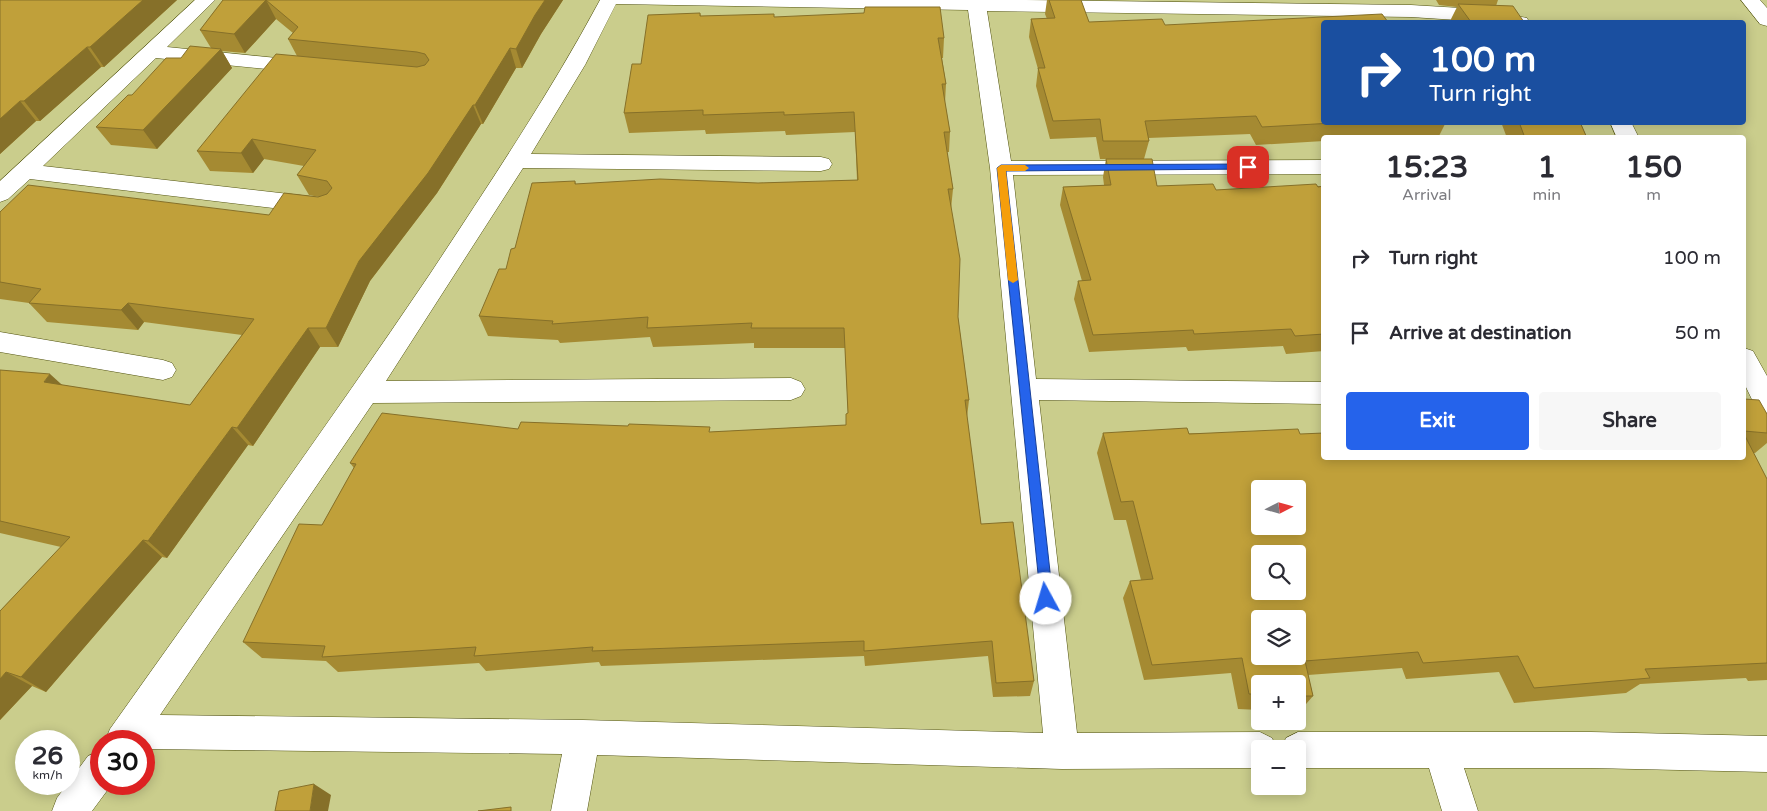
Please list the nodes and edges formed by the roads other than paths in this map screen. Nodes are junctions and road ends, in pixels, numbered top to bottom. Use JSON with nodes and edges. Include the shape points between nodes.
{"nodes":[{"id":1,"x":206,"y":0,"type":"edge"},
{"id":2,"x":609,"y":0,"type":"edge"},
{"id":3,"x":621,"y":0,"type":"edge"},
{"id":4,"x":1750,"y":0,"type":"edge"},
{"id":5,"x":977,"y":4,"type":"junction"},
{"id":6,"x":1508,"y":20,"type":"edge"},
{"id":7,"x":1767,"y":20,"type":"edge"},
{"id":8,"x":152,"y":52,"type":"junction"},
{"id":9,"x":328,"y":69,"type":"edge"},
{"id":10,"x":516,"y":162,"type":"junction"},
{"id":11,"x":821,"y":164,"type":"dead end"},
{"id":12,"x":1321,"y":167,"type":"edge"},
{"id":13,"x":1001,"y":168,"type":"junction"},
{"id":14,"x":25,"y":171,"type":"junction"},
{"id":15,"x":0,"y":194,"type":"edge"},
{"id":16,"x":329,"y":207,"type":"edge"},
{"id":17,"x":0,"y":342,"type":"edge"},
{"id":18,"x":1746,"y":362,"type":"edge"},
{"id":19,"x":163,"y":370,"type":"dead end"},
{"id":20,"x":791,"y":389,"type":"dead end"},
{"id":21,"x":1024,"y":389,"type":"junction"},
{"id":22,"x":364,"y":392,"type":"junction"},
{"id":23,"x":1321,"y":393,"type":"edge"},
{"id":24,"x":1767,"y":402,"type":"edge"},
{"id":25,"x":131,"y":730,"type":"edge"},
{"id":26,"x":155,"y":737,"type":"edge"},
{"id":27,"x":583,"y":737,"type":"junction"},
{"id":28,"x":1251,"y":750,"type":"edge"},
{"id":29,"x":1306,"y":750,"type":"edge"},
{"id":30,"x":1441,"y":750,"type":"junction"},
{"id":31,"x":1062,"y":751,"type":"junction"},
{"id":32,"x":1767,"y":754,"type":"edge"},
{"id":33,"x":90,"y":784,"type":"edge"},
{"id":34,"x":70,"y":811,"type":"edge"},
{"id":35,"x":569,"y":811,"type":"edge"},
{"id":36,"x":1460,"y":811,"type":"edge"}],
"edges":[{"from":1,"to":8,"type":"street"},
{"from":2,"to":10,"type":"street","via":[[575,65]]},
{"from":3,"to":5,"type":"street"},
{"from":4,"to":7,"type":"street"},
{"from":5,"to":6,"type":"street","via":[[1411,11]]},
{"from":5,"to":13,"type":"street"},
{"from":8,"to":9,"type":"street"},
{"from":8,"to":14,"type":"street"},
{"from":10,"to":11,"type":"street"},
{"from":10,"to":22,"type":"street"},
{"from":12,"to":13,"type":"street"},
{"from":13,"to":21,"type":"street"},
{"from":14,"to":15,"type":"street"},
{"from":14,"to":16,"type":"street"},
{"from":17,"to":19,"type":"street"},
{"from":18,"to":24,"type":"street"},
{"from":20,"to":22,"type":"street"},
{"from":21,"to":23,"type":"street"},
{"from":21,"to":31,"type":"street"},
{"from":22,"to":25,"type":"street"},
{"from":26,"to":27,"type":"street"},
{"from":27,"to":31,"type":"street"},
{"from":27,"to":35,"type":"street"},
{"from":28,"to":31,"type":"street"},
{"from":29,"to":30,"type":"street"},
{"from":30,"to":32,"type":"street"},
{"from":30,"to":36,"type":"street"},
{"from":33,"to":34,"type":"street"}]}
